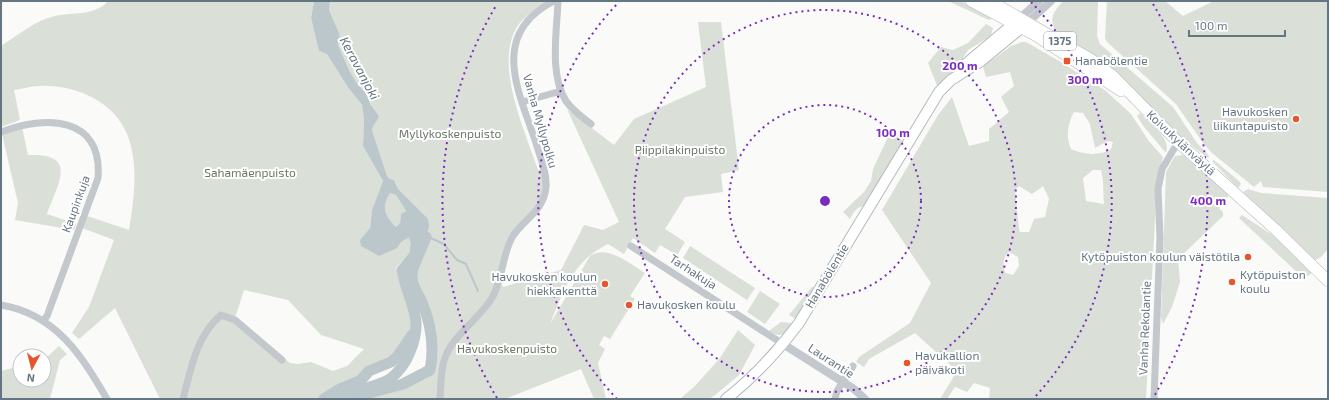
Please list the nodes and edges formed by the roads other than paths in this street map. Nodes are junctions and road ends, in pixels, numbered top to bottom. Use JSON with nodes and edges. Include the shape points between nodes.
{"nodes":[{"id":1,"x":554,"y":1,"type":"edge"},
{"id":2,"x":558,"y":1,"type":"edge"},
{"id":3,"x":971,"y":1,"type":"edge"},
{"id":4,"x":990,"y":1,"type":"edge"},
{"id":5,"x":1039,"y":1,"type":"edge"},
{"id":6,"x":1051,"y":1,"type":"edge"},
{"id":7,"x":1021,"y":22,"type":"junction"},
{"id":8,"x":561,"y":91,"type":"junction"},
{"id":9,"x":522,"y":102,"type":"junction"},
{"id":10,"x":591,"y":124,"type":"dead end"},
{"id":11,"x":1,"y":132,"type":"edge"},
{"id":12,"x":1178,"y":142,"type":"junction"},
{"id":13,"x":631,"y":246,"type":"dead end"},
{"id":14,"x":1328,"y":280,"type":"edge"},
{"id":15,"x":1,"y":306,"type":"edge"},
{"id":16,"x":43,"y":321,"type":"junction"},
{"id":17,"x":783,"y":344,"type":"junction"},
{"id":18,"x":282,"y":360,"type":"dead end"},
{"id":19,"x":853,"y":366,"type":"dead end"},
{"id":20,"x":842,"y":383,"type":"junction"},
{"id":21,"x":107,"y":399,"type":"edge"},
{"id":22,"x":183,"y":399,"type":"edge"},
{"id":23,"x":440,"y":399,"type":"edge"},
{"id":24,"x":726,"y":399,"type":"edge"},
{"id":25,"x":835,"y":399,"type":"edge"},
{"id":26,"x":865,"y":399,"type":"edge"},
{"id":27,"x":1154,"y":399,"type":"edge"}],
"edges":[{"from":1,"to":9,"type":"street","name":"Vanha Myllypolku","via":[[532,16],[517,35],[513,55]]},
{"from":2,"to":8,"type":"street","via":[[556,67]]},
{"from":3,"to":7,"type":"main road","name":"Koivukylänväylä","number":"1375"},
{"from":4,"to":7,"type":"main road","name":"Koivukylänväylä","number":"1375"},
{"from":5,"to":7,"type":"street"},
{"from":6,"to":7,"type":"street"},
{"from":7,"to":12,"type":"main road","name":"Koivukylänväylä","number":"1375","via":[[1092,60],[1113,76]]},
{"from":7,"to":17,"type":"main road","name":"Hanabölentie","via":[[960,68],[939,92],[827,278]]},
{"from":8,"to":9,"type":"street"},
{"from":8,"to":10,"type":"street","via":[[566,102]]},
{"from":9,"to":23,"type":"street","name":"Vanha Myllypolku","via":[[543,165],[546,182],[544,197],[537,210],[511,239],[492,298],[448,348],[443,363]]},
{"from":11,"to":16,"type":"street","name":"Kaupinkuja","via":[[30,123],[46,121],[63,124],[84,133],[96,151],[99,163],[98,178]]},
{"from":12,"to":14,"type":"main road","name":"Koivukylänväylä","number":"1375"},
{"from":12,"to":27,"type":"street","name":"Vanha Rekolantie","via":[[1162,169],[1158,189],[1160,237]]},
{"from":13,"to":17,"type":"street","name":"Tarhakuja"},
{"from":15,"to":16,"type":"street"},
{"from":16,"to":21,"type":"street","via":[[76,350]]},
{"from":17,"to":20,"type":"street","name":"Laurantie"},
{"from":17,"to":24,"type":"main road","name":"Hanabölentie","via":[[754,375]]},
{"from":18,"to":22,"type":"street","via":[[235,320],[221,315],[209,327],[198,347]]},
{"from":19,"to":20,"type":"street"},
{"from":20,"to":25,"type":"street"},
{"from":20,"to":26,"type":"street","name":"Laurantie"}]}
